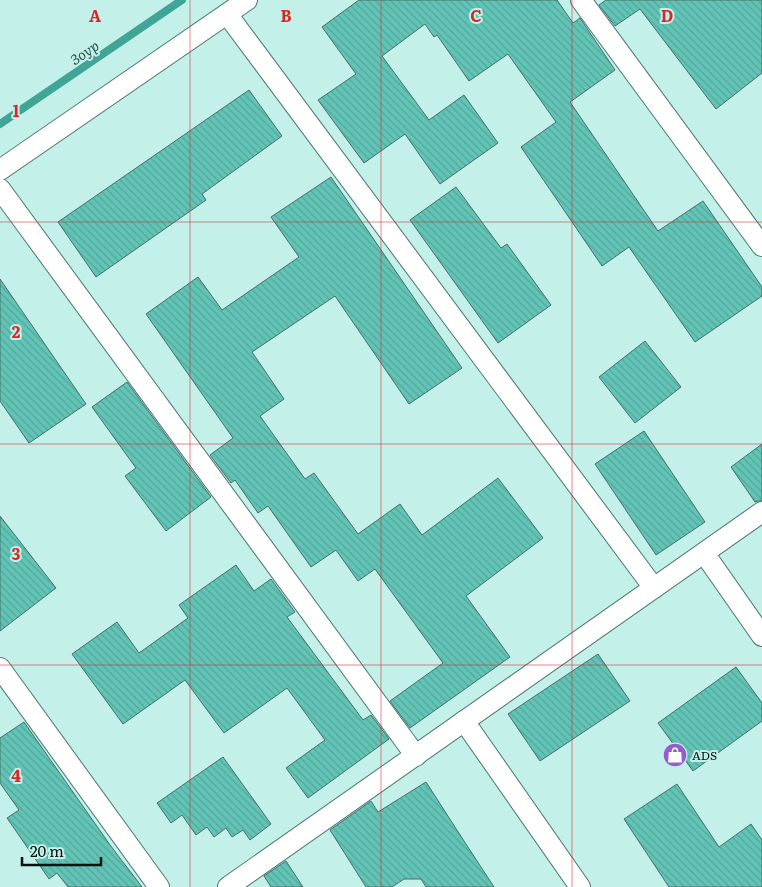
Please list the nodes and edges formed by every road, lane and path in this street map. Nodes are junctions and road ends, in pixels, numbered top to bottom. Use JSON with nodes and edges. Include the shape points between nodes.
{"nodes":[{"id":1,"x":247,"y":0,"type":"edge"},
{"id":2,"x":581,"y":0,"type":"edge"},
{"id":3,"x":227,"y":14,"type":"junction"},
{"id":4,"x":0,"y":170,"type":"edge"},
{"id":5,"x":0,"y":189,"type":"edge"},
{"id":6,"x":762,"y":246,"type":"edge"},
{"id":7,"x":762,"y":512,"type":"edge"},
{"id":8,"x":704,"y":553,"type":"junction"},
{"id":9,"x":654,"y":588,"type":"junction"},
{"id":10,"x":762,"y":636,"type":"edge"},
{"id":11,"x":0,"y":668,"type":"edge"},
{"id":12,"x":464,"y":721,"type":"junction"},
{"id":13,"x":416,"y":756,"type":"junction"},
{"id":14,"x":236,"y":885,"type":"edge"},
{"id":15,"x":158,"y":887,"type":"edge"},
{"id":16,"x":580,"y":887,"type":"edge"}],
"edges":[{"from":1,"to":3,"type":"street"},
{"from":2,"to":6,"type":"street"},
{"from":3,"to":4,"type":"street"},
{"from":3,"to":9,"type":"street"},
{"from":5,"to":13,"type":"street"},
{"from":7,"to":8,"type":"street"},
{"from":8,"to":9,"type":"street"},
{"from":8,"to":10,"type":"street"},
{"from":9,"to":12,"type":"street"},
{"from":11,"to":15,"type":"street"},
{"from":12,"to":13,"type":"street"},
{"from":12,"to":16,"type":"street"},
{"from":13,"to":14,"type":"street"}]}
